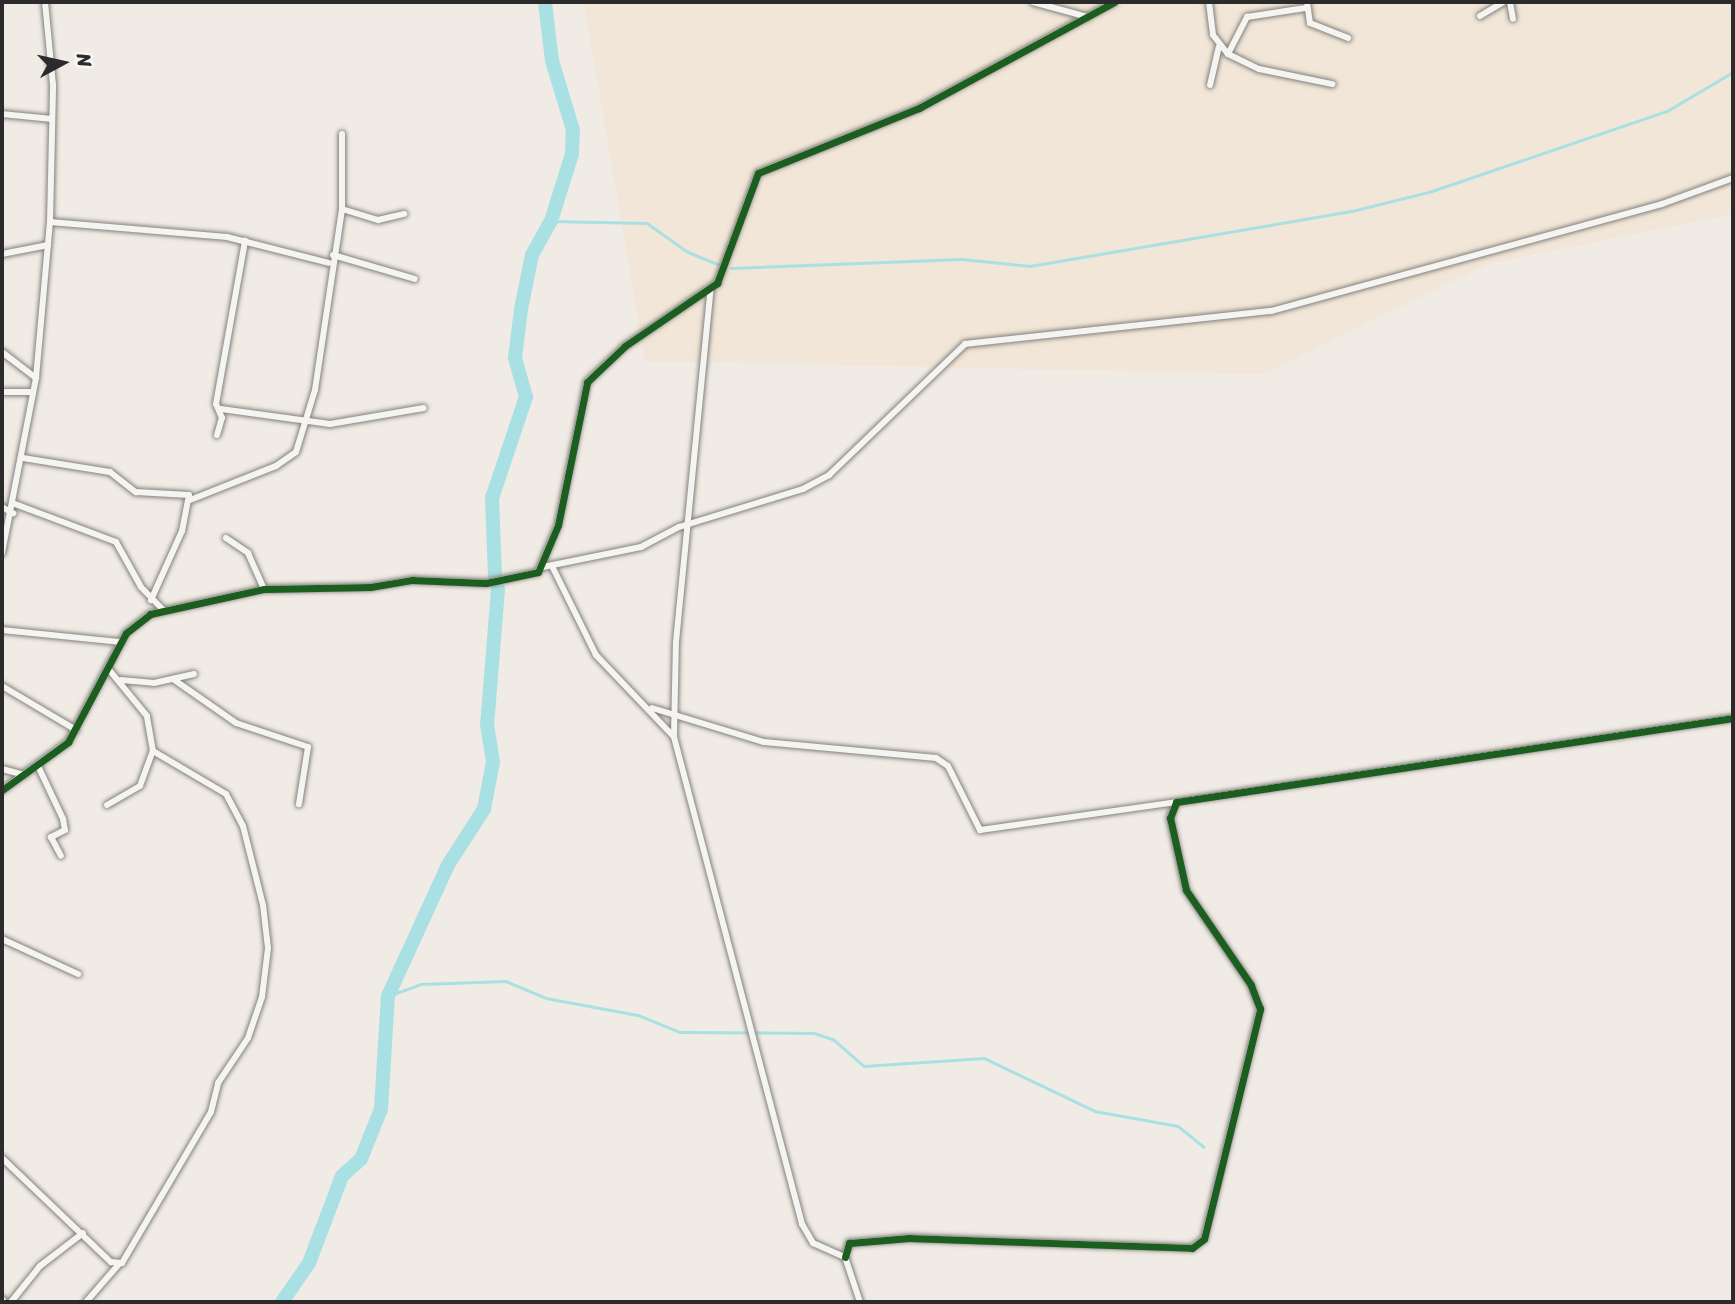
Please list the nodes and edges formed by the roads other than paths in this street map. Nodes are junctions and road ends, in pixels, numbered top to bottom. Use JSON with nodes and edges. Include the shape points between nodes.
{"nodes":[{"id":1,"x":45,"y":2,"type":"edge"},
{"id":2,"x":1033,"y":2,"type":"edge"},
{"id":3,"x":1114,"y":2,"type":"edge"},
{"id":4,"x":1209,"y":2,"type":"edge"},
{"id":5,"x":1503,"y":2,"type":"edge"},
{"id":6,"x":1510,"y":2,"type":"edge"},
{"id":7,"x":1306,"y":5,"type":"edge"},
{"id":8,"x":1480,"y":16,"type":"dead end"},
{"id":9,"x":1088,"y":17,"type":"junction"},
{"id":10,"x":1513,"y":19,"type":"dead end"},
{"id":11,"x":1348,"y":38,"type":"dead end"},
{"id":12,"x":1219,"y":47,"type":"junction"},
{"id":13,"x":1228,"y":54,"type":"junction"},
{"id":14,"x":1210,"y":85,"type":"dead end"},
{"id":15,"x":1332,"y":85,"type":"dead end"},
{"id":16,"x":2,"y":114,"type":"edge"},
{"id":17,"x":52,"y":119,"type":"junction"},
{"id":18,"x":342,"y":134,"type":"dead end"},
{"id":19,"x":1733,"y":178,"type":"edge"},
{"id":20,"x":342,"y":209,"type":"junction"},
{"id":21,"x":404,"y":214,"type":"dead end"},
{"id":22,"x":50,"y":222,"type":"junction"},
{"id":23,"x":245,"y":241,"type":"junction"},
{"id":24,"x":48,"y":245,"type":"junction"},
{"id":25,"x":2,"y":254,"type":"edge"},
{"id":26,"x":333,"y":254,"type":"junction"},
{"id":27,"x":329,"y":263,"type":"junction"},
{"id":28,"x":415,"y":279,"type":"dead end"},
{"id":29,"x":711,"y":288,"type":"junction"},
{"id":30,"x":2,"y":352,"type":"edge"},
{"id":31,"x":36,"y":378,"type":"junction"},
{"id":32,"x":2,"y":392,"type":"edge"},
{"id":33,"x":33,"y":392,"type":"junction"},
{"id":34,"x":424,"y":408,"type":"dead end"},
{"id":35,"x":221,"y":409,"type":"junction"},
{"id":36,"x":303,"y":416,"type":"junction"},
{"id":37,"x":217,"y":435,"type":"dead end"},
{"id":38,"x":23,"y":458,"type":"junction"},
{"id":39,"x":190,"y":500,"type":"junction"},
{"id":40,"x":15,"y":505,"type":"junction"},
{"id":41,"x":2,"y":507,"type":"edge"},
{"id":42,"x":13,"y":513,"type":"junction"},
{"id":43,"x":689,"y":524,"type":"junction"},
{"id":44,"x":226,"y":538,"type":"dead end"},
{"id":45,"x":2,"y":553,"type":"edge"},
{"id":46,"x":552,"y":566,"type":"junction"},
{"id":47,"x":543,"y":567,"type":"junction"},
{"id":48,"x":264,"y":589,"type":"junction"},
{"id":49,"x":151,"y":600,"type":"junction"},
{"id":50,"x":163,"y":610,"type":"junction"},
{"id":51,"x":2,"y":630,"type":"edge"},
{"id":52,"x":121,"y":642,"type":"junction"},
{"id":53,"x":110,"y":671,"type":"junction"},
{"id":54,"x":194,"y":674,"type":"dead end"},
{"id":55,"x":173,"y":679,"type":"junction"},
{"id":56,"x":121,"y":680,"type":"junction"},
{"id":57,"x":2,"y":686,"type":"edge"},
{"id":58,"x":650,"y":707,"type":"junction"},
{"id":59,"x":672,"y":714,"type":"junction"},
{"id":60,"x":1733,"y":718,"type":"edge"},
{"id":61,"x":76,"y":730,"type":"junction"},
{"id":62,"x":674,"y":737,"type":"junction"},
{"id":63,"x":153,"y":751,"type":"junction"},
{"id":64,"x":37,"y":766,"type":"junction"},
{"id":65,"x":2,"y":769,"type":"edge"},
{"id":66,"x":24,"y":775,"type":"junction"},
{"id":67,"x":2,"y":790,"type":"edge"},
{"id":68,"x":1175,"y":802,"type":"junction"},
{"id":69,"x":299,"y":804,"type":"dead end"},
{"id":70,"x":107,"y":805,"type":"dead end"},
{"id":71,"x":61,"y":856,"type":"dead end"},
{"id":72,"x":2,"y":939,"type":"edge"},
{"id":73,"x":78,"y":974,"type":"dead end"},
{"id":74,"x":2,"y":1158,"type":"edge"},
{"id":75,"x":82,"y":1233,"type":"junction"},
{"id":76,"x":845,"y":1257,"type":"junction"},
{"id":77,"x":119,"y":1264,"type":"junction"},
{"id":78,"x":11,"y":1302,"type":"edge"},
{"id":79,"x":86,"y":1302,"type":"edge"},
{"id":80,"x":860,"y":1302,"type":"edge"}],
"edges":[{"from":1,"to":17,"type":"street"},
{"from":2,"to":9,"type":"street"},
{"from":3,"to":9,"type":"street"},
{"from":4,"to":12,"type":"street"},
{"from":5,"to":8,"type":"street"},
{"from":6,"to":10,"type":"street"},
{"from":7,"to":11,"type":"street","via":[[1310,23]]},
{"from":7,"to":13,"type":"street","via":[[1247,17]]},
{"from":9,"to":29,"type":"street","via":[[919,108],[763,169],[751,186],[728,263]]},
{"from":12,"to":13,"type":"street"},
{"from":12,"to":14,"type":"street"},
{"from":13,"to":15,"type":"street","via":[[1259,69]]},
{"from":16,"to":17,"type":"street"},
{"from":17,"to":22,"type":"street"},
{"from":18,"to":20,"type":"street"},
{"from":19,"to":43,"type":"street","via":[[1662,204],[1271,312],[966,344],[936,365],[829,475],[773,501]]},
{"from":20,"to":21,"type":"street","via":[[378,220]]},
{"from":20,"to":26,"type":"street"},
{"from":22,"to":23,"type":"street"},
{"from":22,"to":24,"type":"street"},
{"from":23,"to":27,"type":"street"},
{"from":23,"to":35,"type":"street","via":[[216,404]]},
{"from":24,"to":25,"type":"street"},
{"from":24,"to":31,"type":"street"},
{"from":26,"to":27,"type":"street"},
{"from":26,"to":28,"type":"street"},
{"from":27,"to":36,"type":"street","via":[[315,390]]},
{"from":29,"to":43,"type":"street"},
{"from":29,"to":47,"type":"street","via":[[625,346],[587,382]]},
{"from":30,"to":31,"type":"street"},
{"from":31,"to":33,"type":"street"},
{"from":32,"to":33,"type":"street"},
{"from":33,"to":38,"type":"street"},
{"from":34,"to":36,"type":"street","via":[[330,424]]},
{"from":35,"to":36,"type":"street"},
{"from":35,"to":37,"type":"street"},
{"from":36,"to":39,"type":"street","via":[[296,452],[282,464]]},
{"from":38,"to":39,"type":"street","via":[[110,472],[127,490],[185,492]]},
{"from":38,"to":40,"type":"street"},
{"from":39,"to":49,"type":"street"},
{"from":40,"to":42,"type":"street"},
{"from":40,"to":49,"type":"street","via":[[116,542]]},
{"from":41,"to":42,"type":"street"},
{"from":42,"to":45,"type":"street"},
{"from":43,"to":46,"type":"street","via":[[641,547]]},
{"from":43,"to":59,"type":"street"},
{"from":44,"to":48,"type":"street","via":[[248,553]]},
{"from":46,"to":47,"type":"street"},
{"from":46,"to":58,"type":"street","via":[[596,655]]},
{"from":47,"to":48,"type":"street","via":[[486,583],[411,580]]},
{"from":48,"to":50,"type":"street"},
{"from":49,"to":50,"type":"street"},
{"from":50,"to":52,"type":"street","via":[[139,620]]},
{"from":51,"to":52,"type":"street"},
{"from":52,"to":53,"type":"street"},
{"from":53,"to":56,"type":"street"},
{"from":53,"to":61,"type":"street"},
{"from":54,"to":55,"type":"street"},
{"from":55,"to":56,"type":"street"},
{"from":55,"to":69,"type":"street","via":[[236,723],[308,747]]},
{"from":56,"to":63,"type":"street","via":[[147,716]]},
{"from":57,"to":61,"type":"street"},
{"from":58,"to":59,"type":"street"},
{"from":58,"to":62,"type":"street"},
{"from":59,"to":62,"type":"street"},
{"from":59,"to":68,"type":"street","via":[[764,742],[936,758],[948,766],[980,830]]},
{"from":60,"to":68,"type":"street"},
{"from":61,"to":64,"type":"street"},
{"from":62,"to":76,"type":"street","via":[[802,1224],[813,1243]]},
{"from":63,"to":70,"type":"street","via":[[140,786]]},
{"from":63,"to":77,"type":"street","via":[[226,794],[243,826],[268,948],[256,1023],[218,1083],[211,1112],[160,1193],[149,1225]]},
{"from":64,"to":66,"type":"street"},
{"from":64,"to":71,"type":"street","via":[[63,819],[65,830],[51,837]]},
{"from":65,"to":66,"type":"street"},
{"from":66,"to":67,"type":"street"},
{"from":68,"to":76,"type":"street","via":[[1170,818],[1186,890],[1251,985],[1261,1009],[1204,1239],[1192,1248],[909,1238],[849,1243]]},
{"from":72,"to":73,"type":"street"},
{"from":74,"to":75,"type":"street"},
{"from":75,"to":77,"type":"street"},
{"from":75,"to":78,"type":"street","via":[[40,1266]]},
{"from":76,"to":80,"type":"street"},
{"from":77,"to":79,"type":"street"}]}
